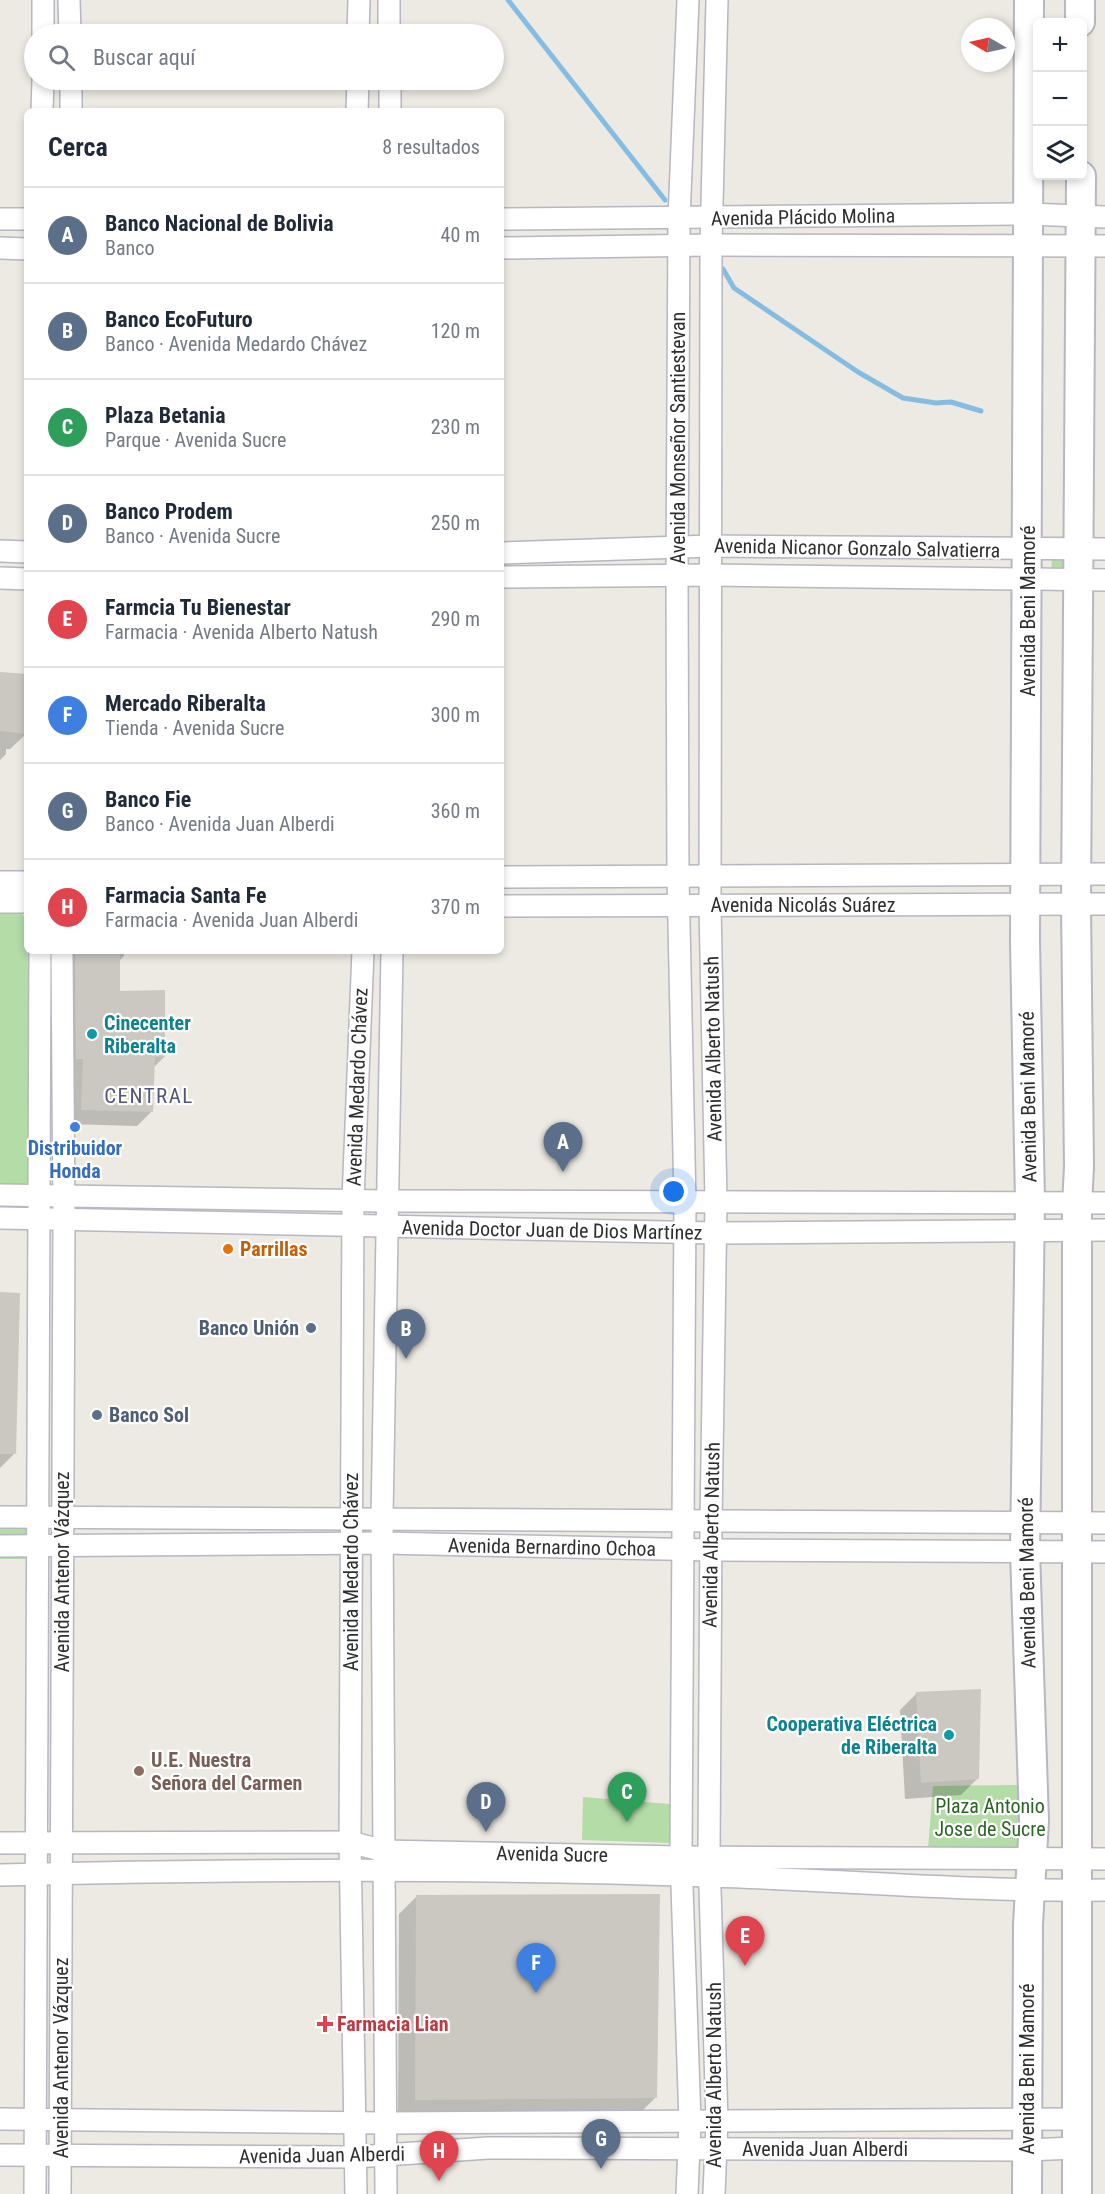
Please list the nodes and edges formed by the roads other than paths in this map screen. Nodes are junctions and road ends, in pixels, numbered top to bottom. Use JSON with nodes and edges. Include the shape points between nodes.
{"nodes":[{"id":1,"x":43,"y":0,"type":"edge"},
{"id":2,"x":69,"y":0,"type":"edge"},
{"id":3,"x":359,"y":0,"type":"edge"},
{"id":4,"x":389,"y":0,"type":"edge"},
{"id":5,"x":688,"y":0,"type":"edge"},
{"id":6,"x":717,"y":0,"type":"edge"},
{"id":7,"x":1029,"y":0,"type":"edge"},
{"id":8,"x":1080,"y":0,"type":"edge"},
{"id":9,"x":1080,"y":18,"type":"edge"},
{"id":10,"x":43,"y":24,"type":"edge"},
{"id":11,"x":70,"y":24,"type":"edge"},
{"id":12,"x":358,"y":24,"type":"edge"},
{"id":13,"x":389,"y":24,"type":"edge"},
{"id":14,"x":43,"y":90,"type":"edge"},
{"id":15,"x":71,"y":90,"type":"edge"},
{"id":16,"x":358,"y":90,"type":"edge"},
{"id":17,"x":390,"y":90,"type":"edge"},
{"id":18,"x":42,"y":108,"type":"edge"},
{"id":19,"x":71,"y":108,"type":"edge"},
{"id":20,"x":357,"y":108,"type":"edge"},
{"id":21,"x":390,"y":108,"type":"edge"},
{"id":22,"x":1082,"y":180,"type":"edge"},
{"id":23,"x":1029,"y":214,"type":"junction"},
{"id":24,"x":1093,"y":216,"type":"edge"},
{"id":25,"x":712,"y":217,"type":"junction"},
{"id":26,"x":0,"y":219,"type":"edge"},
{"id":27,"x":24,"y":219,"type":"edge"},
{"id":28,"x":504,"y":219,"type":"edge"},
{"id":29,"x":679,"y":219,"type":"junction"},
{"id":30,"x":711,"y":245,"type":"junction"},
{"id":31,"x":680,"y":246,"type":"junction"},
{"id":32,"x":1027,"y":246,"type":"junction"},
{"id":33,"x":1092,"y":246,"type":"edge"},
{"id":34,"x":0,"y":248,"type":"edge"},
{"id":35,"x":504,"y":248,"type":"edge"},
{"id":36,"x":24,"y":249,"type":"edge"},
{"id":37,"x":711,"y":546,"type":"junction"},
{"id":38,"x":678,"y":547,"type":"junction"},
{"id":39,"x":1092,"y":549,"type":"edge"},
{"id":40,"x":0,"y":551,"type":"edge"},
{"id":41,"x":1028,"y":551,"type":"junction"},
{"id":42,"x":24,"y":552,"type":"edge"},
{"id":43,"x":504,"y":553,"type":"edge"},
{"id":44,"x":711,"y":576,"type":"junction"},
{"id":45,"x":677,"y":577,"type":"junction"},
{"id":46,"x":0,"y":578,"type":"edge"},
{"id":47,"x":504,"y":578,"type":"edge"},
{"id":48,"x":24,"y":579,"type":"edge"},
{"id":49,"x":1028,"y":580,"type":"junction"},
{"id":50,"x":1092,"y":580,"type":"edge"},
{"id":51,"x":1026,"y":874,"type":"junction"},
{"id":52,"x":1076,"y":874,"type":"junction"},
{"id":53,"x":1105,"y":874,"type":"edge"},
{"id":54,"x":504,"y":877,"type":"edge"},
{"id":55,"x":678,"y":877,"type":"junction"},
{"id":56,"x":712,"y":877,"type":"junction"},
{"id":57,"x":0,"y":882,"type":"edge"},
{"id":58,"x":24,"y":882,"type":"edge"},
{"id":59,"x":0,"y":902,"type":"edge"},
{"id":60,"x":24,"y":902,"type":"edge"},
{"id":61,"x":1026,"y":904,"type":"junction"},
{"id":62,"x":1076,"y":904,"type":"junction"},
{"id":63,"x":1105,"y":904,"type":"edge"},
{"id":64,"x":679,"y":905,"type":"junction"},
{"id":65,"x":504,"y":906,"type":"edge"},
{"id":66,"x":710,"y":906,"type":"junction"},
{"id":67,"x":40,"y":954,"type":"edge"},
{"id":68,"x":62,"y":954,"type":"edge"},
{"id":69,"x":363,"y":954,"type":"edge"},
{"id":70,"x":392,"y":954,"type":"edge"},
{"id":71,"x":0,"y":1195,"type":"edge"},
{"id":72,"x":38,"y":1195,"type":"junction"},
{"id":73,"x":63,"y":1195,"type":"junction"},
{"id":74,"x":353,"y":1200,"type":"junction"},
{"id":75,"x":386,"y":1201,"type":"junction"},
{"id":76,"x":717,"y":1201,"type":"junction"},
{"id":77,"x":686,"y":1202,"type":"junction"},
{"id":78,"x":1030,"y":1202,"type":"junction"},
{"id":79,"x":1105,"y":1203,"type":"edge"},
{"id":80,"x":0,"y":1218,"type":"edge"},
{"id":81,"x":38,"y":1218,"type":"junction"},
{"id":82,"x":64,"y":1219,"type":"junction"},
{"id":83,"x":1086,"y":1221,"type":"edge"},
{"id":84,"x":353,"y":1227,"type":"junction"},
{"id":85,"x":386,"y":1227,"type":"junction"},
{"id":86,"x":686,"y":1232,"type":"junction"},
{"id":87,"x":1029,"y":1232,"type":"junction"},
{"id":88,"x":716,"y":1233,"type":"junction"},
{"id":89,"x":0,"y":1517,"type":"edge"},
{"id":90,"x":38,"y":1517,"type":"junction"},
{"id":91,"x":63,"y":1517,"type":"junction"},
{"id":92,"x":351,"y":1518,"type":"junction"},
{"id":93,"x":382,"y":1518,"type":"junction"},
{"id":94,"x":1026,"y":1521,"type":"junction"},
{"id":95,"x":685,"y":1522,"type":"junction"},
{"id":96,"x":711,"y":1522,"type":"junction"},
{"id":97,"x":1091,"y":1523,"type":"edge"},
{"id":98,"x":352,"y":1543,"type":"junction"},
{"id":99,"x":383,"y":1543,"type":"junction"},
{"id":100,"x":0,"y":1546,"type":"edge"},
{"id":101,"x":38,"y":1546,"type":"junction"},
{"id":102,"x":62,"y":1546,"type":"junction"},
{"id":103,"x":684,"y":1550,"type":"junction"},
{"id":104,"x":711,"y":1550,"type":"junction"},
{"id":105,"x":1025,"y":1551,"type":"junction"},
{"id":106,"x":1091,"y":1552,"type":"edge"},
{"id":107,"x":351,"y":1842,"type":"junction"},
{"id":108,"x":0,"y":1843,"type":"edge"},
{"id":109,"x":36,"y":1843,"type":"junction"},
{"id":110,"x":61,"y":1843,"type":"junction"},
{"id":111,"x":1032,"y":1858,"type":"junction"},
{"id":112,"x":1091,"y":1859,"type":"edge"},
{"id":113,"x":384,"y":1860,"type":"junction"},
{"id":114,"x":682,"y":1866,"type":"junction"},
{"id":115,"x":710,"y":1866,"type":"junction"},
{"id":116,"x":351,"y":1871,"type":"junction"},
{"id":117,"x":36,"y":1874,"type":"junction"},
{"id":118,"x":61,"y":1874,"type":"junction"},
{"id":119,"x":0,"y":1875,"type":"edge"},
{"id":120,"x":1030,"y":1890,"type":"junction"},
{"id":121,"x":1105,"y":1890,"type":"edge"},
{"id":122,"x":1077,"y":1891,"type":"junction"},
{"id":123,"x":60,"y":2118,"type":"junction"},
{"id":124,"x":0,"y":2119,"type":"edge"},
{"id":125,"x":35,"y":2119,"type":"junction"},
{"id":126,"x":1075,"y":2119,"type":"junction"},
{"id":127,"x":717,"y":2121,"type":"junction"},
{"id":128,"x":1026,"y":2121,"type":"junction"},
{"id":129,"x":690,"y":2122,"type":"junction"},
{"id":130,"x":356,"y":2123,"type":"junction"},
{"id":131,"x":386,"y":2123,"type":"junction"},
{"id":132,"x":688,"y":2148,"type":"junction"},
{"id":133,"x":1075,"y":2148,"type":"junction"},
{"id":134,"x":715,"y":2149,"type":"junction"},
{"id":135,"x":1026,"y":2150,"type":"junction"},
{"id":136,"x":0,"y":2155,"type":"edge"},
{"id":137,"x":35,"y":2156,"type":"junction"},
{"id":138,"x":60,"y":2156,"type":"junction"},
{"id":139,"x":386,"y":2156,"type":"junction"},
{"id":140,"x":356,"y":2157,"type":"junction"},
{"id":141,"x":35,"y":2194,"type":"edge"},
{"id":142,"x":60,"y":2194,"type":"edge"},
{"id":143,"x":356,"y":2194,"type":"edge"},
{"id":144,"x":386,"y":2194,"type":"edge"},
{"id":145,"x":687,"y":2194,"type":"edge"},
{"id":146,"x":714,"y":2194,"type":"edge"},
{"id":147,"x":1027,"y":2194,"type":"edge"},
{"id":148,"x":1077,"y":2194,"type":"edge"}],
"edges":[{"from":1,"to":10,"type":"street"},
{"from":2,"to":11,"type":"street"},
{"from":3,"to":12,"type":"street"},
{"from":4,"to":13,"type":"street"},
{"from":5,"to":29,"type":"street","name":"Avenida Monseñor Santiestevan"},
{"from":6,"to":25,"type":"street","name":"Avenida Monseñor Santiestevan"},
{"from":7,"to":23,"type":"street","name":"Avenida Beni Mamoré"},
{"from":8,"to":9,"type":"street"},
{"from":14,"to":18,"type":"street"},
{"from":15,"to":19,"type":"street"},
{"from":16,"to":20,"type":"street"},
{"from":17,"to":21,"type":"street"},
{"from":22,"to":24,"type":"street"},
{"from":23,"to":24,"type":"street","name":"Avenida Plácido Molina"},
{"from":23,"to":25,"type":"street","name":"Avenida Plácido Molina"},
{"from":23,"to":32,"type":"street","name":"Avenida Beni Mamoré"},
{"from":24,"to":33,"type":"street"},
{"from":25,"to":29,"type":"street","name":"Avenida Plácido Molina"},
{"from":25,"to":30,"type":"street","name":"Avenida Monseñor Santiestevan"},
{"from":26,"to":27,"type":"street"},
{"from":28,"to":29,"type":"street","name":"Avenida Plácido Molina"},
{"from":29,"to":31,"type":"street","name":"Avenida Monseñor Santiestevan"},
{"from":30,"to":31,"type":"street","name":"Avenida Plácido Molina"},
{"from":30,"to":32,"type":"street","name":"Avenida Plácido Molina"},
{"from":30,"to":37,"type":"street","name":"Avenida Monseñor Santiestevan"},
{"from":31,"to":35,"type":"street","name":"Avenida Plácido Molina"},
{"from":31,"to":38,"type":"street","name":"Avenida Monseñor Santiestevan"},
{"from":32,"to":33,"type":"street","name":"Avenida Plácido Molina"},
{"from":32,"to":41,"type":"street","name":"Avenida Beni Mamoré"},
{"from":33,"to":39,"type":"street"},
{"from":34,"to":36,"type":"street"},
{"from":37,"to":38,"type":"street","name":"Avenida Nicanor Gonzalo Salvatierra"},
{"from":37,"to":41,"type":"street","name":"Avenida Nicanor Gonzalo Salvatierra"},
{"from":37,"to":44,"type":"street","name":"Avenida Monseñor Santiestevan"},
{"from":38,"to":43,"type":"street","name":"Avenida Nicanor Gonzalo Salvatierra"},
{"from":38,"to":45,"type":"street","name":"Avenida Monseñor Santiestevan"},
{"from":39,"to":41,"type":"street","name":"Avenida Nicanor Gonzalo Salvatierra"},
{"from":39,"to":50,"type":"street"},
{"from":40,"to":42,"type":"street"},
{"from":41,"to":49,"type":"street","name":"Avenida Beni Mamoré"},
{"from":44,"to":45,"type":"street","name":"Avenida Nicanor Gonzalo Salvatierra"},
{"from":44,"to":49,"type":"street","name":"Avenida Nicanor Gonzalo Salvatierra"},
{"from":44,"to":56,"type":"street","name":"Avenida Monseñor Santiestevan"},
{"from":45,"to":47,"type":"street","name":"Avenida Nicanor Gonzalo Salvatierra"},
{"from":45,"to":55,"type":"street","name":"Avenida Monseñor Santiestevan"},
{"from":46,"to":48,"type":"street"},
{"from":49,"to":50,"type":"street","name":"Avenida Nicanor Gonzalo Salvatierra"},
{"from":49,"to":51,"type":"street","name":"Avenida Beni Mamoré"},
{"from":50,"to":52,"type":"street"},
{"from":51,"to":52,"type":"street","name":"Avenida Nicolás Suárez"},
{"from":51,"to":56,"type":"street","name":"Avenida Nicolás Suárez"},
{"from":51,"to":61,"type":"street","name":"Avenida Beni Mamoré"},
{"from":52,"to":53,"type":"street","name":"Avenida Nicolás Suárez"},
{"from":52,"to":62,"type":"street"},
{"from":54,"to":55,"type":"street","name":"Avenida Nicolás Suárez"},
{"from":55,"to":56,"type":"street","name":"Avenida Nicolás Suárez"},
{"from":55,"to":64,"type":"street","name":"Avenida Alberto Natush"},
{"from":56,"to":66,"type":"street","name":"Avenida Alberto Natush"},
{"from":57,"to":58,"type":"street"},
{"from":59,"to":60,"type":"street"},
{"from":61,"to":62,"type":"street","name":"Avenida Nicolás Suárez"},
{"from":61,"to":66,"type":"street","name":"Avenida Nicolás Suárez"},
{"from":61,"to":78,"type":"street","name":"Avenida Beni Mamoré"},
{"from":62,"to":63,"type":"street","name":"Avenida Nicolás Suárez"},
{"from":62,"to":83,"type":"street","via":[[1079,1167]]},
{"from":64,"to":65,"type":"street","name":"Avenida Nicolás Suárez"},
{"from":64,"to":66,"type":"street","name":"Avenida Nicolás Suárez"},
{"from":64,"to":77,"type":"street","name":"Avenida Alberto Natush"},
{"from":66,"to":76,"type":"street","name":"Avenida Alberto Natush"},
{"from":67,"to":72,"type":"street","name":"Avenida Antenor Vázquez"},
{"from":68,"to":73,"type":"street","name":"Avenida Antenor Vázquez"},
{"from":69,"to":74,"type":"street","name":"Avenida Medardo Chávez"},
{"from":70,"to":75,"type":"street","name":"Avenida Medardo Chávez"},
{"from":71,"to":72,"type":"street","name":"Avenida Doctor Juan de Dios Martínez"},
{"from":72,"to":73,"type":"street","name":"Avenida Doctor Juan de Dios Martínez"},
{"from":72,"to":81,"type":"street","name":"Avenida Antenor Vázquez"},
{"from":73,"to":74,"type":"street","name":"Avenida Doctor Juan de Dios Martínez"},
{"from":73,"to":82,"type":"street","name":"Avenida Antenor Vázquez"},
{"from":74,"to":75,"type":"street","name":"Avenida Doctor Juan de Dios Martínez"},
{"from":74,"to":84,"type":"street","name":"Avenida Medardo Chávez"},
{"from":75,"to":77,"type":"street","name":"Avenida Doctor Juan de Dios Martínez"},
{"from":75,"to":85,"type":"street","name":"Avenida Medardo Chávez"},
{"from":76,"to":77,"type":"street","name":"Avenida Doctor Juan de Dios Martínez"},
{"from":76,"to":78,"type":"street","name":"Avenida Doctor Juan de Dios Martínez"},
{"from":76,"to":88,"type":"street","name":"Avenida Alberto Natush"},
{"from":77,"to":86,"type":"street","name":"Avenida Alberto Natush"},
{"from":78,"to":83,"type":"street","name":"Avenida Doctor Juan de Dios Martínez"},
{"from":78,"to":87,"type":"street","name":"Avenida Beni Mamoré"},
{"from":79,"to":83,"type":"street","name":"Avenida Doctor Juan de Dios Martínez"},
{"from":80,"to":81,"type":"street","name":"Avenida Doctor Juan de Dios Martínez"},
{"from":81,"to":82,"type":"street","name":"Avenida Doctor Juan de Dios Martínez"},
{"from":81,"to":90,"type":"street","name":"Avenida Antenor Vázquez"},
{"from":82,"to":84,"type":"street","name":"Avenida Doctor Juan de Dios Martínez"},
{"from":82,"to":91,"type":"street","name":"Avenida Antenor Vázquez"},
{"from":83,"to":87,"type":"street","name":"Avenida Doctor Juan de Dios Martínez"},
{"from":83,"to":97,"type":"street"},
{"from":84,"to":85,"type":"street","name":"Avenida Doctor Juan de Dios Martínez"},
{"from":84,"to":92,"type":"street","name":"Avenida Medardo Chávez"},
{"from":85,"to":86,"type":"street","name":"Avenida Doctor Juan de Dios Martínez"},
{"from":85,"to":93,"type":"street","name":"Avenida Medardo Chávez"},
{"from":86,"to":88,"type":"street","name":"Avenida Doctor Juan de Dios Martínez"},
{"from":86,"to":95,"type":"street","name":"Avenida Alberto Natush"},
{"from":87,"to":88,"type":"street","name":"Avenida Doctor Juan de Dios Martínez"},
{"from":87,"to":94,"type":"street","name":"Avenida Beni Mamoré"},
{"from":88,"to":96,"type":"street","name":"Avenida Alberto Natush"},
{"from":89,"to":90,"type":"street","name":"Avenida Bernardino Ochoa"},
{"from":90,"to":91,"type":"street","name":"Avenida Bernardino Ochoa"},
{"from":90,"to":101,"type":"street","name":"Avenida Antenor Vázquez"},
{"from":91,"to":92,"type":"street","name":"Avenida Bernardino Ochoa"},
{"from":91,"to":102,"type":"street","name":"Avenida Antenor Vázquez"},
{"from":92,"to":93,"type":"street","name":"Avenida Bernardino Ochoa"},
{"from":92,"to":98,"type":"street","name":"Avenida Medardo Chávez"},
{"from":93,"to":95,"type":"street","name":"Avenida Bernardino Ochoa"},
{"from":93,"to":99,"type":"street","name":"Avenida Medardo Chávez"},
{"from":94,"to":96,"type":"street","name":"Avenida Bernardino Ochoa"},
{"from":94,"to":97,"type":"street","name":"Avenida Bernardino Ochoa"},
{"from":94,"to":105,"type":"street","name":"Avenida Beni Mamoré"},
{"from":95,"to":96,"type":"street","name":"Avenida Bernardino Ochoa"},
{"from":95,"to":103,"type":"street","name":"Avenida Alberto Natush"},
{"from":96,"to":104,"type":"street","name":"Avenida Alberto Natush"},
{"from":97,"to":106,"type":"street"},
{"from":98,"to":99,"type":"street","name":"Avenida Bernardino Ochoa"},
{"from":98,"to":102,"type":"street","name":"Avenida Bernardino Ochoa"},
{"from":98,"to":107,"type":"street","name":"Avenida Medardo Chávez"},
{"from":99,"to":103,"type":"street","name":"Avenida Bernardino Ochoa"},
{"from":99,"to":113,"type":"street","name":"Avenida Medardo Chávez"},
{"from":100,"to":101,"type":"street","name":"Avenida Bernardino Ochoa"},
{"from":101,"to":102,"type":"street","name":"Avenida Bernardino Ochoa"},
{"from":101,"to":109,"type":"street","name":"Avenida Antenor Vázquez"},
{"from":102,"to":110,"type":"street","name":"Avenida Antenor Vázquez"},
{"from":103,"to":104,"type":"street","name":"Avenida Bernardino Ochoa"},
{"from":103,"to":114,"type":"street","name":"Avenida Alberto Natush"},
{"from":104,"to":105,"type":"street","name":"Avenida Bernardino Ochoa"},
{"from":104,"to":115,"type":"street","name":"Avenida Alberto Natush"},
{"from":105,"to":106,"type":"street","name":"Avenida Bernardino Ochoa"},
{"from":105,"to":111,"type":"street","name":"Avenida Beni Mamoré"},
{"from":106,"to":112,"type":"street"},
{"from":107,"to":110,"type":"street","name":"Avenida Sucre"},
{"from":107,"to":113,"type":"street","name":"Avenida Sucre"},
{"from":107,"to":116,"type":"street","name":"Avenida Medardo Chávez"},
{"from":108,"to":109,"type":"street","name":"Avenida Sucre"},
{"from":109,"to":110,"type":"street","name":"Avenida Sucre"},
{"from":109,"to":117,"type":"street","name":"Avenida Antenor Vázquez"},
{"from":110,"to":118,"type":"street","name":"Avenida Antenor Vázquez"},
{"from":111,"to":112,"type":"street","name":"Avenida Sucre"},
{"from":111,"to":115,"type":"street","name":"Avenida Sucre"},
{"from":111,"to":120,"type":"street","name":"Avenida Beni Mamoré"},
{"from":112,"to":122,"type":"street"},
{"from":113,"to":114,"type":"street","name":"Avenida Sucre"},
{"from":113,"to":116,"type":"street","name":"Avenida Sucre"},
{"from":113,"to":131,"type":"street","name":"Avenida Medardo Chávez"},
{"from":114,"to":115,"type":"street","name":"Avenida Sucre"},
{"from":114,"to":129,"type":"street","name":"Avenida Alberto Natush"},
{"from":115,"to":120,"type":"street","name":"Avenida Sucre"},
{"from":115,"to":127,"type":"street","name":"Avenida Alberto Natush"},
{"from":116,"to":118,"type":"street","name":"Avenida Sucre"},
{"from":116,"to":130,"type":"street","name":"Avenida Medardo Chávez"},
{"from":117,"to":118,"type":"street","name":"Avenida Sucre"},
{"from":117,"to":119,"type":"street","name":"Avenida Sucre"},
{"from":117,"to":125,"type":"street","name":"Avenida Antenor Vázquez"},
{"from":118,"to":123,"type":"street","name":"Avenida Antenor Vázquez"},
{"from":120,"to":122,"type":"street","name":"Avenida Sucre"},
{"from":120,"to":128,"type":"street","name":"Avenida Beni Mamoré"},
{"from":121,"to":122,"type":"street","name":"Avenida Sucre"},
{"from":122,"to":126,"type":"street"},
{"from":123,"to":125,"type":"street","name":"Avenida Juan Alberdi"},
{"from":123,"to":130,"type":"street","name":"Avenida Juan Alberdi"},
{"from":123,"to":138,"type":"street","name":"Avenida Antenor Vázquez"},
{"from":124,"to":125,"type":"street","name":"Avenida Juan Alberdi"},
{"from":125,"to":137,"type":"street","name":"Avenida Antenor Vázquez"},
{"from":126,"to":128,"type":"street","name":"Avenida Juan Alberdi"},
{"from":126,"to":133,"type":"street"},
{"from":127,"to":128,"type":"street","name":"Avenida Juan Alberdi"},
{"from":127,"to":129,"type":"street","name":"Avenida Juan Alberdi"},
{"from":127,"to":134,"type":"street","name":"Avenida Alberto Natush"},
{"from":128,"to":135,"type":"street","name":"Avenida Beni Mamoré"},
{"from":129,"to":131,"type":"street","name":"Avenida Juan Alberdi"},
{"from":129,"to":132,"type":"street","name":"Avenida Alberto Natush"},
{"from":130,"to":131,"type":"street","name":"Avenida Juan Alberdi"},
{"from":130,"to":140,"type":"street","name":"Avenida Medardo Chávez"},
{"from":131,"to":139,"type":"street","name":"Avenida Medardo Chávez"},
{"from":132,"to":134,"type":"street","name":"Avenida Juan Alberdi"},
{"from":132,"to":139,"type":"street","name":"Avenida Juan Alberdi","via":[[488,2148]]},
{"from":132,"to":145,"type":"street","name":"Avenida Alberto Natush"},
{"from":133,"to":135,"type":"street","name":"Avenida Juan Alberdi"},
{"from":133,"to":148,"type":"street"},
{"from":134,"to":135,"type":"street","name":"Avenida Juan Alberdi"},
{"from":134,"to":146,"type":"street","name":"Avenida Alberto Natush"},
{"from":135,"to":147,"type":"street","name":"Avenida Beni Mamoré"},
{"from":136,"to":137,"type":"street","name":"Avenida Juan Alberdi"},
{"from":137,"to":138,"type":"street","name":"Avenida Juan Alberdi"},
{"from":137,"to":141,"type":"street","name":"Avenida Antenor Vázquez"},
{"from":138,"to":140,"type":"street","name":"Avenida Juan Alberdi"},
{"from":138,"to":142,"type":"street","name":"Avenida Antenor Vázquez"},
{"from":139,"to":140,"type":"street","name":"Avenida Juan Alberdi"},
{"from":139,"to":144,"type":"street","name":"Avenida Medardo Chávez"},
{"from":140,"to":143,"type":"street","name":"Avenida Medardo Chávez"}]}
